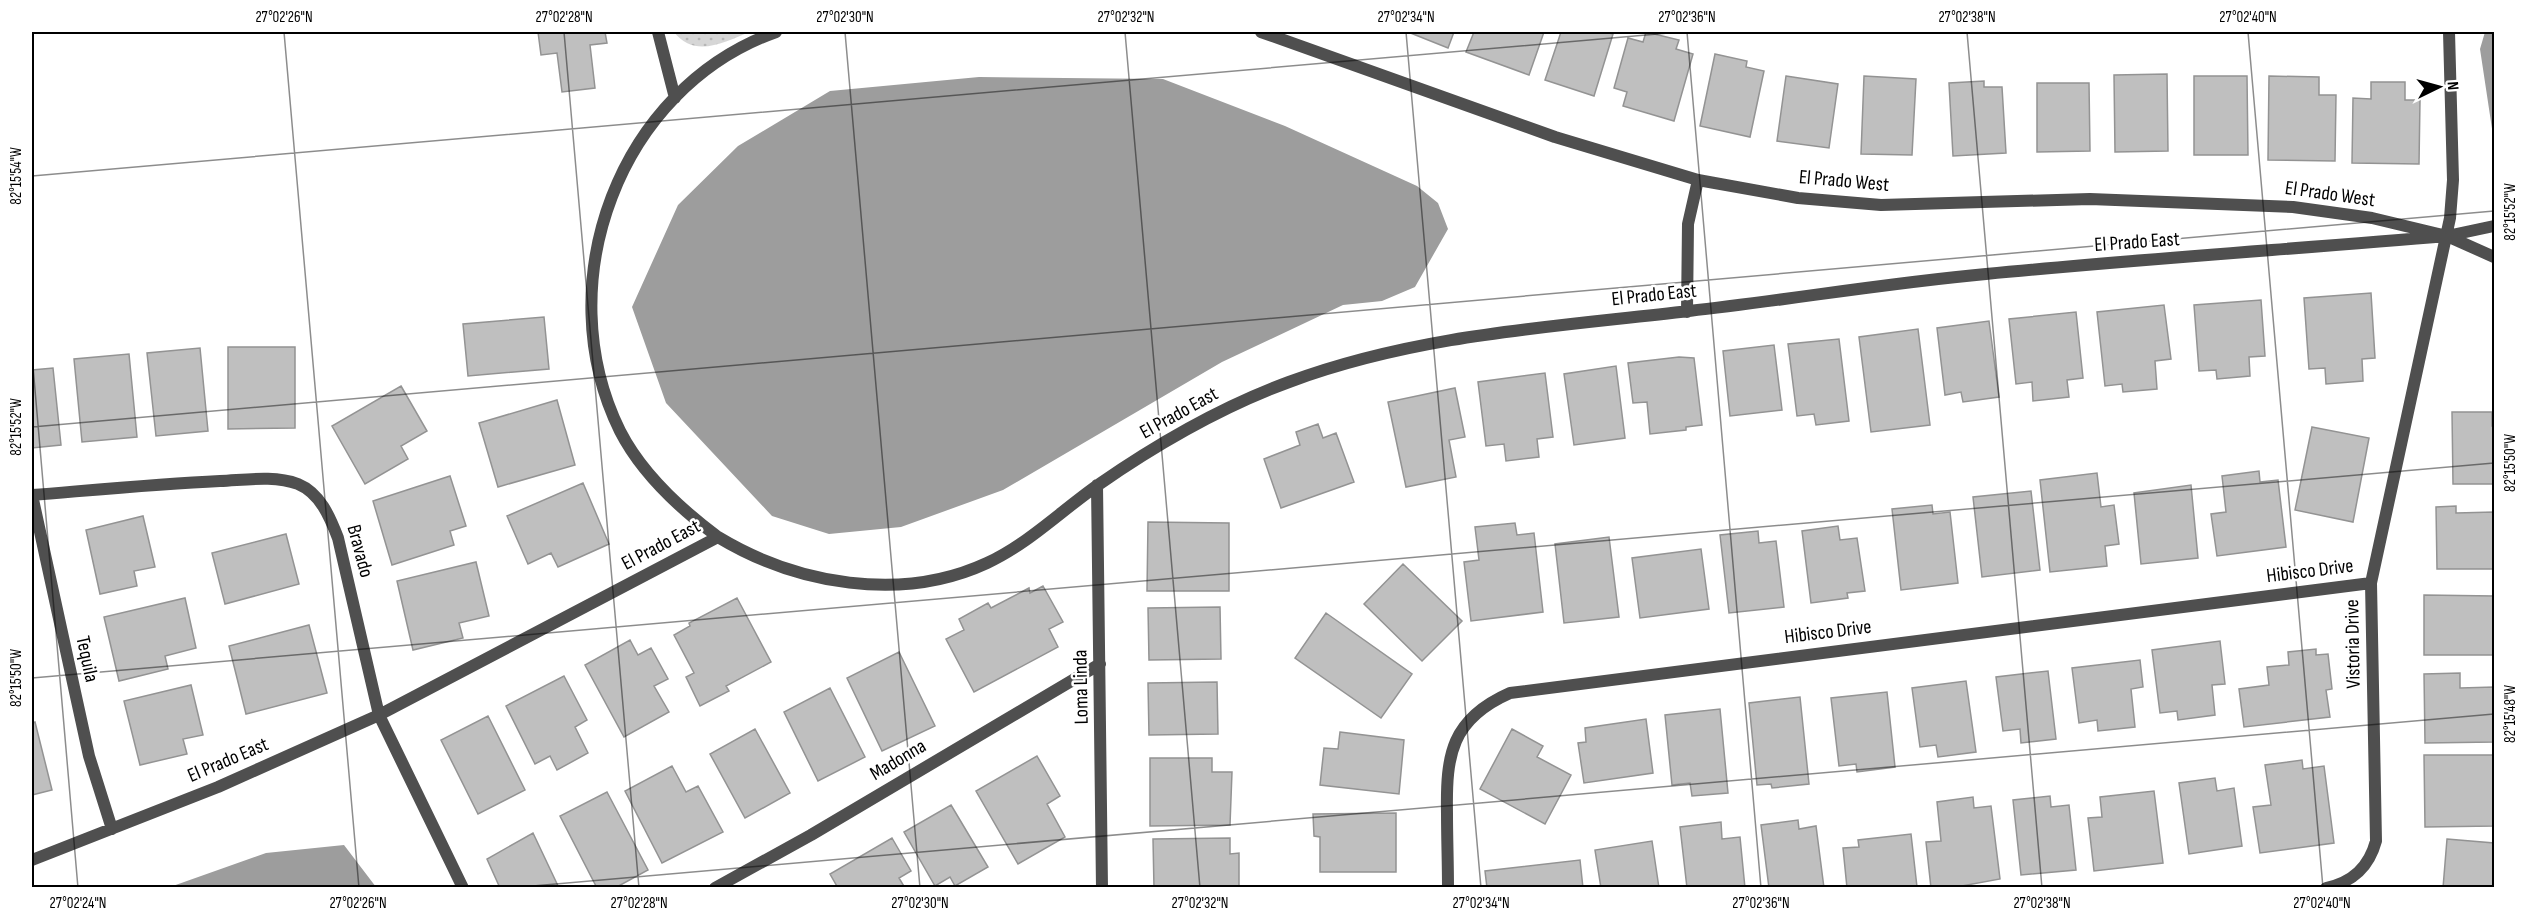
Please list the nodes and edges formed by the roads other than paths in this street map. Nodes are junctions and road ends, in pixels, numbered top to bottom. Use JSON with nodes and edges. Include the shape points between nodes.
{"nodes":[{"id":1,"x":658,"y":32,"type":"edge"},
{"id":2,"x":776,"y":32,"type":"edge"},
{"id":3,"x":1261,"y":32,"type":"edge"},
{"id":4,"x":2449,"y":32,"type":"edge"},
{"id":5,"x":675,"y":98,"type":"junction"},
{"id":6,"x":1698,"y":180,"type":"junction"},
{"id":7,"x":2494,"y":226,"type":"edge"},
{"id":8,"x":2447,"y":236,"type":"junction"},
{"id":9,"x":2494,"y":256,"type":"edge"},
{"id":10,"x":1687,"y":312,"type":"junction"},
{"id":11,"x":1097,"y":485,"type":"junction"},
{"id":12,"x":32,"y":495,"type":"edge"},
{"id":13,"x":718,"y":537,"type":"junction"},
{"id":14,"x":2371,"y":583,"type":"junction"},
{"id":15,"x":1100,"y":664,"type":"junction"},
{"id":16,"x":379,"y":715,"type":"junction"},
{"id":17,"x":112,"y":829,"type":"junction"},
{"id":18,"x":32,"y":860,"type":"edge"},
{"id":19,"x":463,"y":888,"type":"edge"},
{"id":20,"x":715,"y":888,"type":"edge"},
{"id":21,"x":1102,"y":888,"type":"edge"},
{"id":22,"x":1448,"y":888,"type":"edge"},
{"id":23,"x":2326,"y":888,"type":"edge"}],
"edges":[{"from":1,"to":5,"type":"street"},
{"from":2,"to":5,"type":"street","via":[[705,70]]},
{"from":3,"to":6,"type":"street","name":"El Prado West","via":[[1555,137]]},
{"from":4,"to":8,"type":"street","name":"Vistoria Drive","via":[[2453,180]]},
{"from":5,"to":13,"type":"street","via":[[634,148],[612,190],[599,234],[591,318],[603,389],[621,432],[661,488]]},
{"from":6,"to":8,"type":"street","name":"El Prado West","via":[[1798,198],[1881,205],[2090,199],[2293,207],[2372,218]]},
{"from":6,"to":10,"type":"street","via":[[1688,224]]},
{"from":7,"to":8,"type":"street","name":"El Prado East"},
{"from":8,"to":9,"type":"street","name":"El Prado West"},
{"from":8,"to":10,"type":"street","name":"El Prado East","via":[[1982,274]]},
{"from":8,"to":14,"type":"street","name":"Vistoria Drive"},
{"from":10,"to":11,"type":"street","name":"El Prado East","via":[[1500,331],[1340,364],[1226,408]]},
{"from":11,"to":13,"type":"street","name":"El Prado East","via":[[1002,556],[952,575],[919,582],[823,579],[772,564]]},
{"from":11,"to":15,"type":"street","name":"Loma Linda"},
{"from":12,"to":16,"type":"street","name":"Bravado","via":[[263,479],[281,480],[308,490],[328,513],[338,538]]},
{"from":12,"to":17,"type":"street","name":"Tequila","via":[[89,756]]},
{"from":13,"to":16,"type":"street","name":"El Prado East"},
{"from":14,"to":22,"type":"street","name":"Hibisco Drive","via":[[1510,693],[1479,710],[1453,745],[1447,780]]},
{"from":14,"to":23,"type":"street","name":"Vistoria Drive","via":[[2376,841],[2361,871]]},
{"from":15,"to":20,"type":"street","name":"Madonna"},
{"from":15,"to":21,"type":"street","name":"Loma Linda"},
{"from":16,"to":17,"type":"street","name":"El Prado East"},
{"from":16,"to":19,"type":"street","name":"Bravado"},
{"from":17,"to":18,"type":"street","name":"El Prado East"}]}
